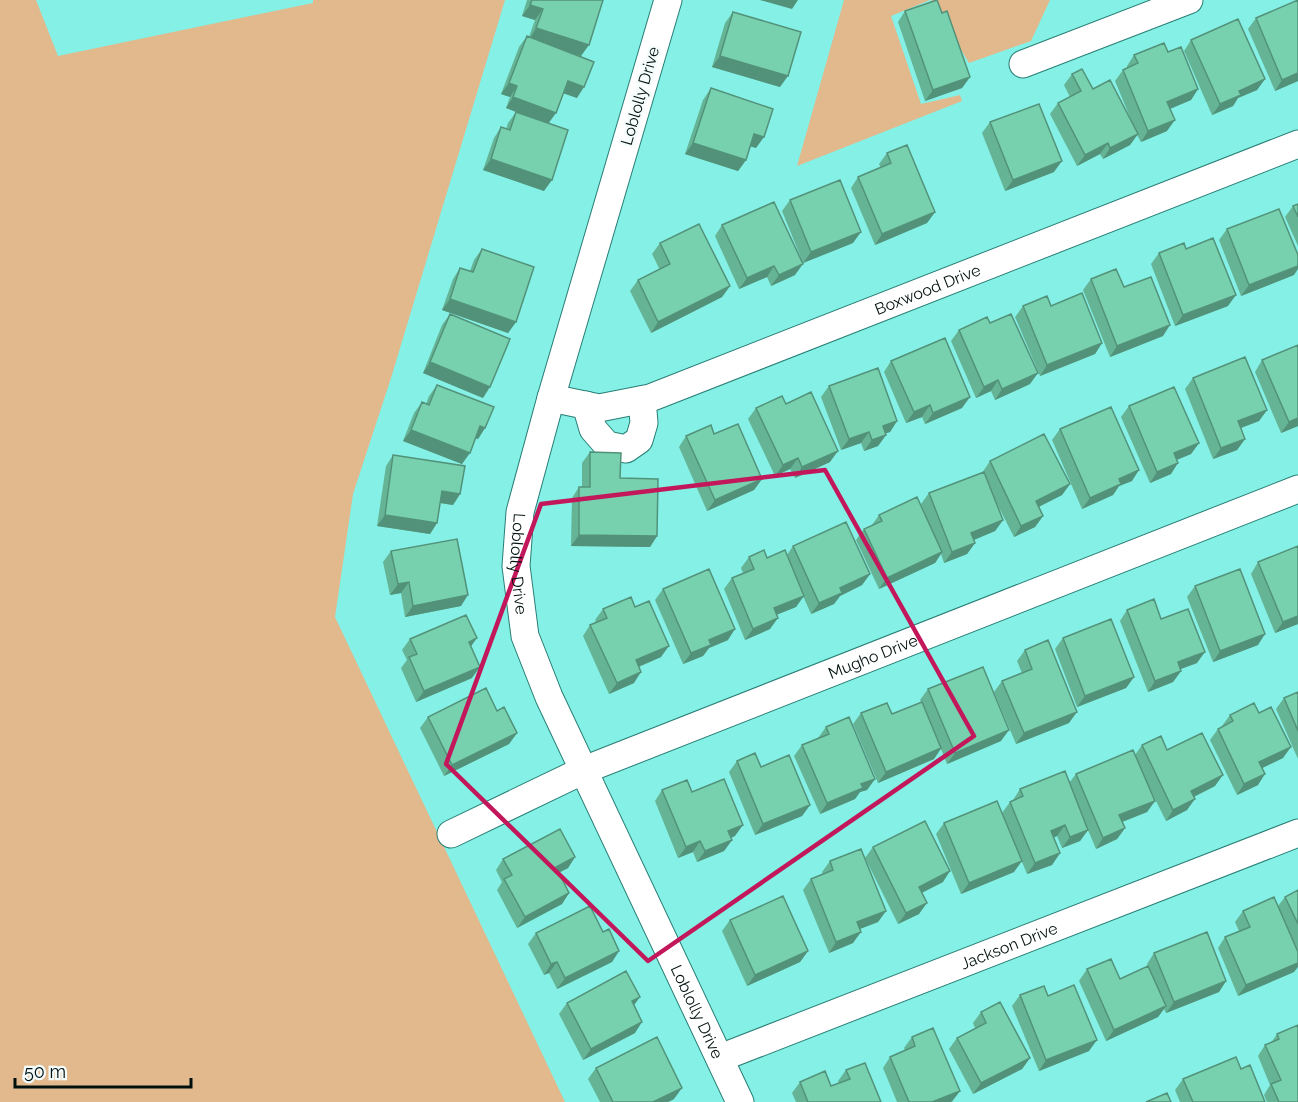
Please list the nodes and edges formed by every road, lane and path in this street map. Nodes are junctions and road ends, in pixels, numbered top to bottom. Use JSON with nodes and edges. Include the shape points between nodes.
{"nodes":[{"id":1,"x":668,"y":0,"type":"edge"},
{"id":2,"x":1189,"y":0,"type":"edge"},
{"id":3,"x":1023,"y":64,"type":"dead end"},
{"id":4,"x":1298,"y":144,"type":"edge"},
{"id":5,"x":551,"y":398,"type":"junction"},
{"id":6,"x":642,"y":400,"type":"junction"},
{"id":7,"x":586,"y":405,"type":"junction"},
{"id":8,"x":1298,"y":489,"type":"edge"},
{"id":9,"x":584,"y":770,"type":"junction"},
{"id":10,"x":1298,"y":833,"type":"edge"},
{"id":11,"x":452,"y":834,"type":"dead end"},
{"id":12,"x":720,"y":1058,"type":"junction"},
{"id":13,"x":740,"y":1102,"type":"edge"}],
"edges":[{"from":1,"to":5,"type":"street","name":"Loblolly Drive"},
{"from":2,"to":3,"type":"street"},
{"from":4,"to":6,"type":"street","name":"Boxwood Drive"},
{"from":5,"to":7,"type":"street","name":"Boxwood Drive"},
{"from":5,"to":9,"type":"street","name":"Loblolly Drive","via":[[520,512],[516,566],[525,636]]},
{"from":6,"to":7,"type":"street","name":"Boxwood Drive","via":[[599,408]]},
{"from":6,"to":7,"type":"street","via":[[644,423],[639,440],[626,449],[607,445],[593,429]]},
{"from":8,"to":9,"type":"street","name":"Mugho Drive"},
{"from":9,"to":11,"type":"street","name":"Mugho Drive"},
{"from":9,"to":12,"type":"street","name":"Loblolly Drive"},
{"from":10,"to":12,"type":"street","name":"Jackson Drive"},
{"from":12,"to":13,"type":"street","name":"Loblolly Drive"}]}
